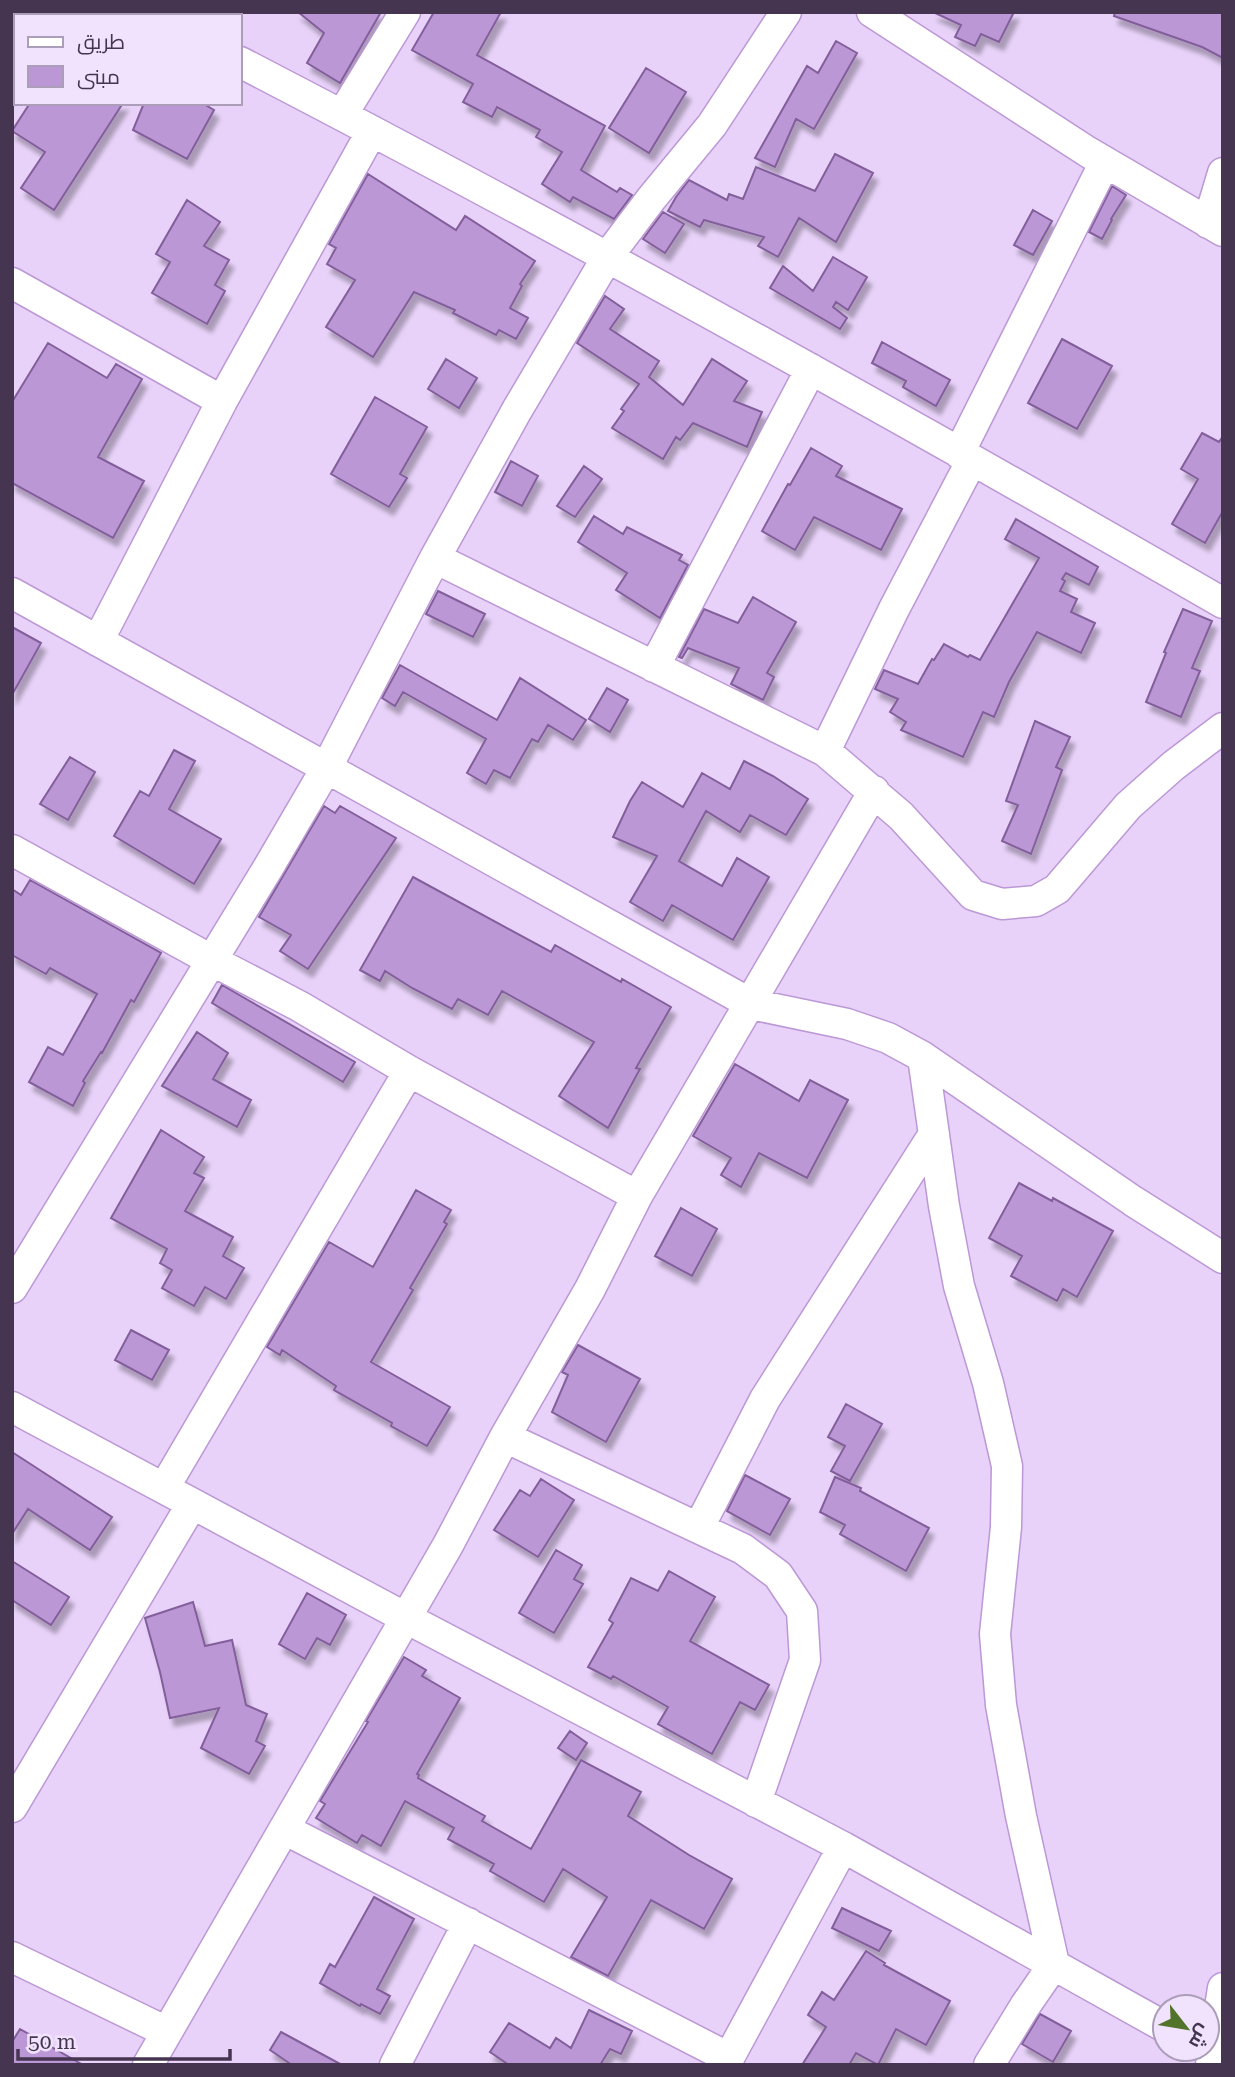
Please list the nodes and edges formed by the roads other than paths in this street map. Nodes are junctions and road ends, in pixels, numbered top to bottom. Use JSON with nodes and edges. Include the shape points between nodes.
{"nodes":[{"id":1,"x":405,"y":12,"type":"edge"},
{"id":2,"x":786,"y":12,"type":"edge"},
{"id":3,"x":872,"y":12,"type":"edge"},
{"id":4,"x":242,"y":63,"type":"edge"},
{"id":5,"x":342,"y":115,"type":"junction"},
{"id":6,"x":372,"y":131,"type":"junction"},
{"id":7,"x":1105,"y":163,"type":"junction"},
{"id":8,"x":1223,"y":173,"type":"edge"},
{"id":9,"x":1215,"y":227,"type":"edge"},
{"id":10,"x":608,"y":256,"type":"junction"},
{"id":11,"x":12,"y":283,"type":"edge"},
{"id":12,"x":811,"y":369,"type":"junction"},
{"id":13,"x":222,"y":401,"type":"junction"},
{"id":14,"x":966,"y":457,"type":"junction"},
{"id":15,"x":435,"y":558,"type":"junction"},
{"id":16,"x":12,"y":593,"type":"edge"},
{"id":17,"x":1223,"y":603,"type":"edge"},
{"id":18,"x":98,"y":641,"type":"junction"},
{"id":19,"x":654,"y":667,"type":"junction"},
{"id":20,"x":1223,"y":727,"type":"edge"},
{"id":21,"x":825,"y":751,"type":"junction"},
{"id":22,"x":327,"y":767,"type":"junction"},
{"id":23,"x":874,"y":792,"type":"junction"},
{"id":24,"x":12,"y":850,"type":"edge"},
{"id":25,"x":211,"y":960,"type":"junction"},
{"id":26,"x":751,"y":1004,"type":"junction"},
{"id":27,"x":923,"y":1057,"type":"junction"},
{"id":28,"x":409,"y":1071,"type":"junction"},
{"id":29,"x":934,"y":1134,"type":"junction"},
{"id":30,"x":637,"y":1196,"type":"junction"},
{"id":31,"x":1223,"y":1258,"type":"edge"},
{"id":32,"x":12,"y":1288,"type":"edge"},
{"id":33,"x":12,"y":1407,"type":"edge"},
{"id":34,"x":505,"y":1437,"type":"junction"},
{"id":35,"x":164,"y":1488,"type":"junction"},
{"id":36,"x":192,"y":1504,"type":"junction"},
{"id":37,"x":699,"y":1527,"type":"junction"},
{"id":38,"x":406,"y":1618,"type":"junction"},
{"id":39,"x":756,"y":1802,"type":"junction"},
{"id":40,"x":12,"y":1807,"type":"edge"},
{"id":41,"x":284,"y":1829,"type":"junction"},
{"id":42,"x":843,"y":1847,"type":"junction"},
{"id":43,"x":468,"y":1923,"type":"junction"},
{"id":44,"x":12,"y":1957,"type":"edge"},
{"id":45,"x":1054,"y":1964,"type":"junction"},
{"id":46,"x":1151,"y":2020,"type":"edge"},
{"id":47,"x":167,"y":2032,"type":"junction"},
{"id":48,"x":727,"y":2062,"type":"edge"},
{"id":49,"x":148,"y":2065,"type":"edge"},
{"id":50,"x":394,"y":2065,"type":"edge"},
{"id":51,"x":989,"y":2065,"type":"edge"}],
"edges":[{"from":1,"to":5,"type":"street"},
{"from":2,"to":10,"type":"street","via":[[712,125]]},
{"from":3,"to":7,"type":"street"},
{"from":4,"to":5,"type":"street"},
{"from":5,"to":6,"type":"street"},
{"from":6,"to":10,"type":"street"},
{"from":6,"to":13,"type":"street"},
{"from":7,"to":9,"type":"street"},
{"from":7,"to":14,"type":"street"},
{"from":8,"to":9,"type":"street"},
{"from":10,"to":12,"type":"street"},
{"from":10,"to":15,"type":"street"},
{"from":11,"to":13,"type":"street"},
{"from":12,"to":14,"type":"street"},
{"from":12,"to":19,"type":"street"},
{"from":13,"to":18,"type":"street"},
{"from":14,"to":17,"type":"street"},
{"from":14,"to":21,"type":"street"},
{"from":15,"to":19,"type":"street"},
{"from":15,"to":22,"type":"street"},
{"from":16,"to":18,"type":"street"},
{"from":18,"to":22,"type":"street"},
{"from":19,"to":21,"type":"street"},
{"from":20,"to":23,"type":"street","via":[[1128,806],[1056,889],[1036,901],[1002,904],[973,895]]},
{"from":21,"to":23,"type":"street"},
{"from":22,"to":25,"type":"street"},
{"from":22,"to":26,"type":"street"},
{"from":23,"to":26,"type":"street"},
{"from":24,"to":25,"type":"street"},
{"from":25,"to":28,"type":"street"},
{"from":25,"to":32,"type":"street"},
{"from":26,"to":27,"type":"street","via":[[847,1024]]},
{"from":26,"to":30,"type":"street"},
{"from":27,"to":29,"type":"street"},
{"from":27,"to":31,"type":"street"},
{"from":28,"to":30,"type":"street"},
{"from":28,"to":35,"type":"street"},
{"from":29,"to":37,"type":"street","via":[[765,1399]]},
{"from":29,"to":45,"type":"street","via":[[959,1286],[1007,1466],[995,1634],[1001,1704]]},
{"from":30,"to":34,"type":"street"},
{"from":33,"to":35,"type":"street"},
{"from":34,"to":37,"type":"street"},
{"from":34,"to":38,"type":"street"},
{"from":35,"to":36,"type":"street"},
{"from":36,"to":38,"type":"street"},
{"from":36,"to":40,"type":"street"},
{"from":37,"to":39,"type":"street","via":[[743,1549],[778,1575],[802,1611],[805,1660]]},
{"from":38,"to":39,"type":"street"},
{"from":38,"to":41,"type":"street"},
{"from":39,"to":42,"type":"street"},
{"from":41,"to":43,"type":"street"},
{"from":41,"to":47,"type":"street"},
{"from":42,"to":45,"type":"street"},
{"from":42,"to":48,"type":"street"},
{"from":43,"to":48,"type":"street"},
{"from":43,"to":50,"type":"street"},
{"from":44,"to":47,"type":"street"},
{"from":45,"to":46,"type":"street"},
{"from":45,"to":51,"type":"street"},
{"from":47,"to":49,"type":"street"}]}
